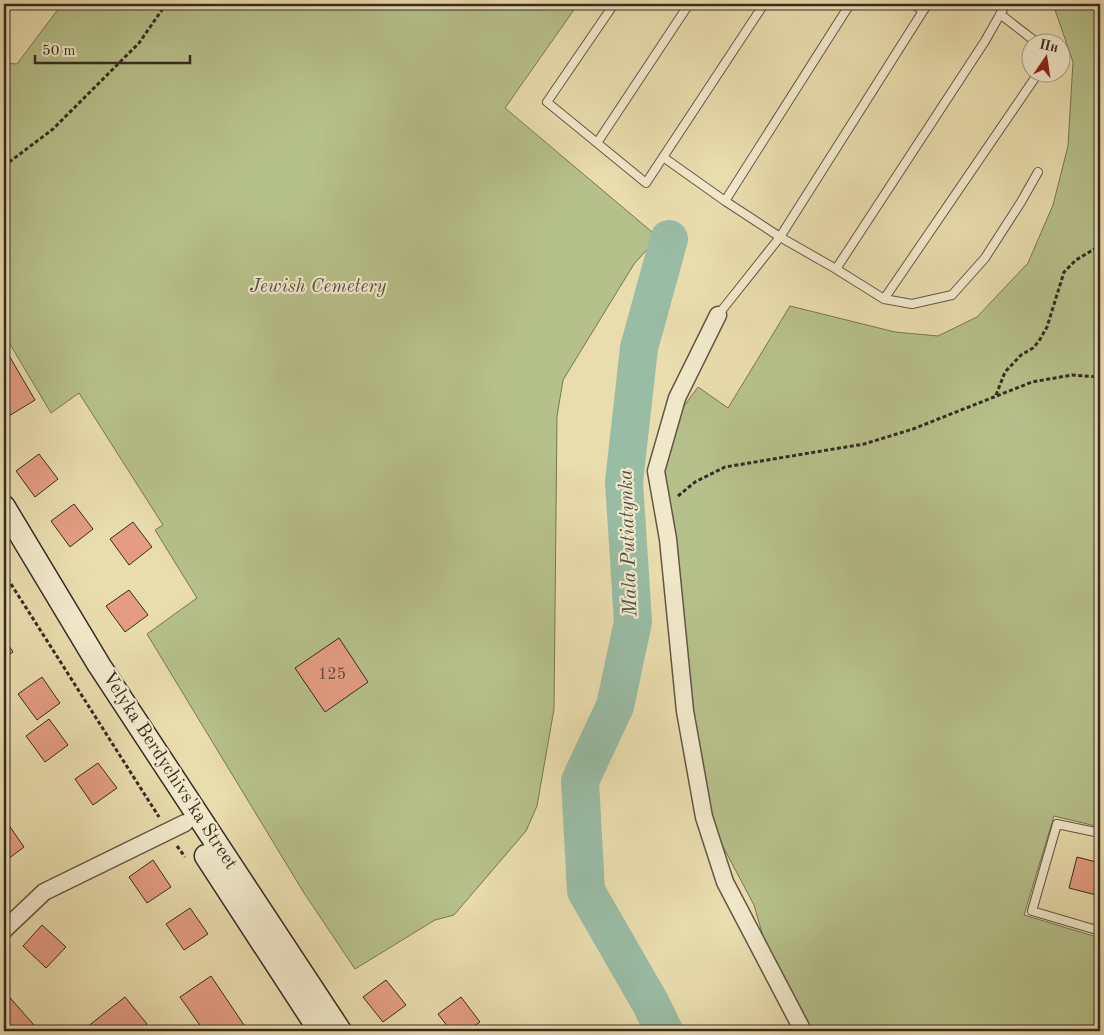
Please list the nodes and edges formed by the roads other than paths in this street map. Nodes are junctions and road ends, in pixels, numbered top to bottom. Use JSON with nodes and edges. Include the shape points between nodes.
{"nodes":[{"id":1,"x":614,"y":4,"type":"edge"},
{"id":2,"x":689,"y":4,"type":"edge"},
{"id":3,"x":764,"y":4,"type":"edge"},
{"id":4,"x":850,"y":4,"type":"edge"},
{"id":5,"x":913,"y":4,"type":"edge"},
{"id":6,"x":928,"y":4,"type":"edge"},
{"id":7,"x":1006,"y":4,"type":"edge"},
{"id":8,"x":923,"y":11,"type":"junction"},
{"id":9,"x":1000,"y":14,"type":"junction"},
{"id":10,"x":1023,"y":32,"type":"edge"},
{"id":11,"x":1032,"y":82,"type":"edge"},
{"id":12,"x":597,"y":143,"type":"junction"},
{"id":13,"x":663,"y":158,"type":"junction"},
{"id":14,"x":1038,"y":172,"type":"dead end"},
{"id":15,"x":725,"y":201,"type":"junction"},
{"id":16,"x":780,"y":238,"type":"junction"},
{"id":17,"x":836,"y":269,"type":"junction"},
{"id":18,"x":884,"y":299,"type":"junction"},
{"id":19,"x":718,"y":315,"type":"joint"},
{"id":20,"x":4,"y":507,"type":"edge"},
{"id":21,"x":4,"y":537,"type":"edge"},
{"id":22,"x":176,"y":827,"type":"junction"},
{"id":23,"x":1100,"y":833,"type":"edge"},
{"id":24,"x":4,"y":930,"type":"edge"},
{"id":25,"x":1100,"y":932,"type":"edge"},
{"id":26,"x":320,"y":1031,"type":"edge"},
{"id":27,"x":340,"y":1031,"type":"edge"},
{"id":28,"x":803,"y":1031,"type":"edge"}],
"edges":[{"from":1,"to":12,"type":"lane","via":[[547,102]]},
{"from":2,"to":12,"type":"lane"},
{"from":3,"to":13,"type":"lane"},
{"from":4,"to":15,"type":"lane"},
{"from":5,"to":8,"type":"lane"},
{"from":6,"to":8,"type":"lane"},
{"from":7,"to":9,"type":"lane"},
{"from":8,"to":16,"type":"lane"},
{"from":9,"to":10,"type":"lane"},
{"from":9,"to":17,"type":"lane"},
{"from":11,"to":18,"type":"lane"},
{"from":12,"to":13,"type":"lane","via":[[646,183]]},
{"from":13,"to":15,"type":"lane"},
{"from":14,"to":18,"type":"lane","via":[[985,258],[952,295],[912,304]]},
{"from":15,"to":16,"type":"lane"},
{"from":16,"to":17,"type":"lane"},
{"from":16,"to":19,"type":"lane"},
{"from":17,"to":18,"type":"lane"},
{"from":19,"to":28,"type":"street","via":[[677,398],[656,471],[668,539],[685,711],[704,817],[726,882]]},
{"from":20,"to":27,"type":"main road","name":"Velyka Berdychivs'ka Street","via":[[99,665]]},
{"from":21,"to":22,"type":"main road"},
{"from":22,"to":24,"type":"street","via":[[44,892]]},
{"from":22,"to":26,"type":"main road"},
{"from":23,"to":25,"type":"lane","via":[[1057,824],[1032,911]]}]}
